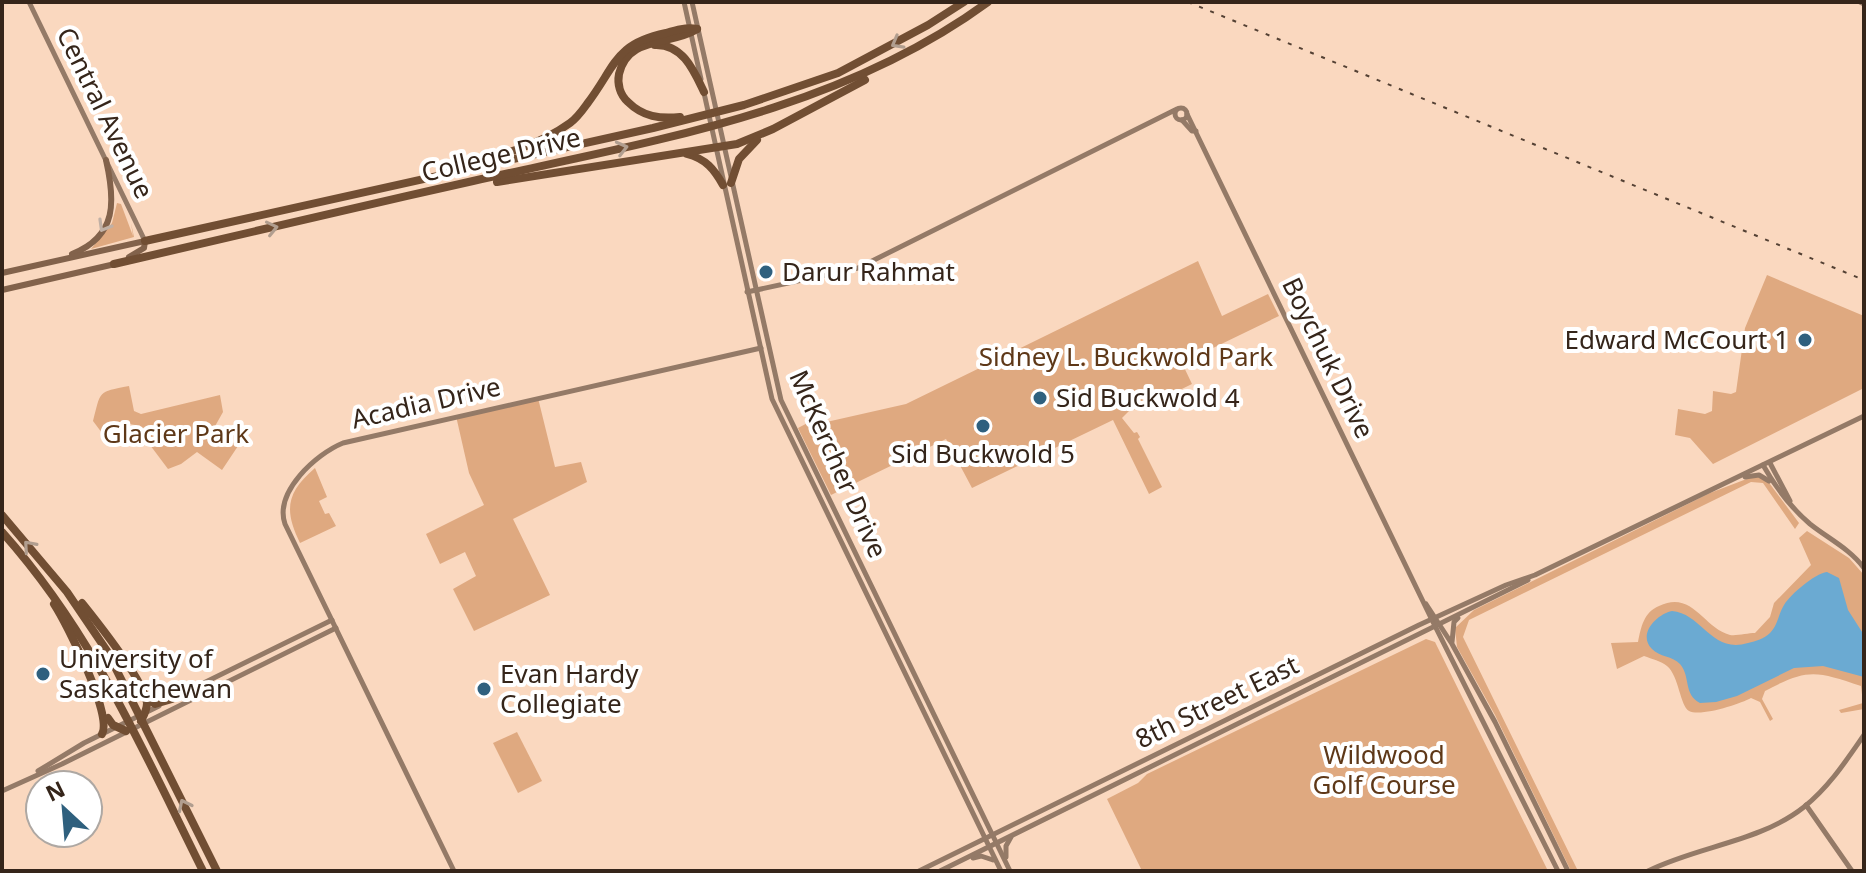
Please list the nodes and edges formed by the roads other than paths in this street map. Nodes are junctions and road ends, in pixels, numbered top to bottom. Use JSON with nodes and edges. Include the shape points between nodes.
{"nodes":[{"id":1,"x":29,"y":2,"type":"edge"},
{"id":2,"x":684,"y":2,"type":"edge"},
{"id":3,"x":692,"y":2,"type":"edge"},
{"id":4,"x":964,"y":2,"type":"edge"},
{"id":5,"x":988,"y":2,"type":"edge"},
{"id":6,"x":692,"y":30,"type":"junction"},
{"id":7,"x":928,"y":42,"type":"junction"},
{"id":8,"x":647,"y":44,"type":"junction"},
{"id":9,"x":707,"y":95,"type":"junction"},
{"id":10,"x":744,"y":105,"type":"junction"},
{"id":11,"x":1177,"y":109,"type":"junction"},
{"id":12,"x":1187,"y":114,"type":"junction"},
{"id":13,"x":1180,"y":119,"type":"junction"},
{"id":14,"x":1158,"y":121,"type":"junction"},
{"id":15,"x":773,"y":129,"type":"junction"},
{"id":16,"x":1196,"y":131,"type":"junction"},
{"id":17,"x":718,"y":142,"type":"junction"},
{"id":18,"x":683,"y":153,"type":"junction"},
{"id":19,"x":106,"y":160,"type":"junction"},
{"id":20,"x":398,"y":184,"type":"junction"},
{"id":21,"x":727,"y":184,"type":"junction"},
{"id":22,"x":437,"y":190,"type":"junction"},
{"id":23,"x":145,"y":241,"type":"junction"},
{"id":24,"x":196,"y":245,"type":"junction"},
{"id":25,"x":49,"y":263,"type":"junction"},
{"id":26,"x":114,"y":264,"type":"junction"},
{"id":27,"x":2,"y":273,"type":"edge"},
{"id":28,"x":2,"y":290,"type":"edge"},
{"id":29,"x":755,"y":290,"type":"junction"},
{"id":30,"x":747,"y":292,"type":"junction"},
{"id":31,"x":767,"y":347,"type":"junction"},
{"id":32,"x":760,"y":348,"type":"junction"},
{"id":33,"x":1864,"y":416,"type":"edge"},
{"id":34,"x":1766,"y":464,"type":"junction"},
{"id":35,"x":1729,"y":482,"type":"junction"},
{"id":36,"x":1778,"y":491,"type":"junction"},
{"id":37,"x":1794,"y":509,"type":"junction"},
{"id":38,"x":2,"y":515,"type":"edge"},
{"id":39,"x":2,"y":532,"type":"edge"},
{"id":40,"x":1864,"y":568,"type":"edge"},
{"id":41,"x":1535,"y":575,"type":"junction"},
{"id":42,"x":56,"y":578,"type":"junction"},
{"id":43,"x":48,"y":588,"type":"junction"},
{"id":44,"x":1426,"y":605,"type":"junction"},
{"id":45,"x":1462,"y":614,"type":"junction"},
{"id":46,"x":332,"y":620,"type":"junction"},
{"id":47,"x":1436,"y":623,"type":"junction"},
{"id":48,"x":1419,"y":625,"type":"junction"},
{"id":49,"x":336,"y":628,"type":"junction"},
{"id":50,"x":1425,"y":632,"type":"junction"},
{"id":51,"x":1441,"y":638,"type":"junction"},
{"id":52,"x":1452,"y":644,"type":"junction"},
{"id":53,"x":145,"y":696,"type":"junction"},
{"id":54,"x":172,"y":699,"type":"junction"},
{"id":55,"x":101,"y":707,"type":"junction"},
{"id":56,"x":145,"y":713,"type":"junction"},
{"id":57,"x":140,"y":724,"type":"junction"},
{"id":58,"x":116,"y":727,"type":"junction"},
{"id":59,"x":126,"y":731,"type":"junction"},
{"id":60,"x":102,"y":734,"type":"junction"},
{"id":61,"x":1864,"y":735,"type":"edge"},
{"id":62,"x":11,"y":786,"type":"junction"},
{"id":63,"x":2,"y":791,"type":"edge"},
{"id":64,"x":1806,"y":805,"type":"junction"},
{"id":65,"x":985,"y":820,"type":"junction"},
{"id":66,"x":1009,"y":825,"type":"junction"},
{"id":67,"x":978,"y":826,"type":"junction"},
{"id":68,"x":1013,"y":833,"type":"junction"},
{"id":69,"x":992,"y":834,"type":"junction"},
{"id":70,"x":984,"y":838,"type":"junction"},
{"id":71,"x":997,"y":843,"type":"junction"},
{"id":72,"x":968,"y":847,"type":"junction"},
{"id":73,"x":988,"y":847,"type":"junction"},
{"id":74,"x":956,"y":863,"type":"junction"},
{"id":75,"x":997,"y":864,"type":"junction"},
{"id":76,"x":1009,"y":868,"type":"edge"},
{"id":77,"x":202,"y":870,"type":"edge"},
{"id":78,"x":217,"y":871,"type":"edge"},
{"id":79,"x":454,"y":871,"type":"edge"},
{"id":80,"x":919,"y":871,"type":"edge"},
{"id":81,"x":940,"y":871,"type":"edge"},
{"id":82,"x":1001,"y":871,"type":"edge"},
{"id":83,"x":1558,"y":871,"type":"edge"},
{"id":84,"x":1568,"y":871,"type":"edge"},
{"id":85,"x":1648,"y":871,"type":"edge"},
{"id":86,"x":1852,"y":871,"type":"edge"}],
"edges":[{"from":1,"to":19,"type":"main road","name":"Central Avenue"},
{"from":2,"to":6,"type":"main road","name":"McKercher Drive"},
{"from":3,"to":6,"type":"main road","name":"McKercher Drive"},
{"from":4,"to":10,"type":"highway","name":"College Drive","one_way":true,"via":[[838,73]]},
{"from":5,"to":7,"type":"highway","name":"College Drive"},
{"from":6,"to":8,"type":"highway"},
{"from":6,"to":9,"type":"main road","name":"McKercher Drive"},
{"from":6,"to":20,"type":"highway","via":[[647,37],[626,48],[574,120],[546,138]]},
{"from":7,"to":15,"type":"highway"},
{"from":22,"to":7,"type":"highway","name":"College Drive","one_way":true,"via":[[749,116],[833,88]]},
{"from":8,"to":9,"type":"highway","via":[[676,50]]},
{"from":8,"to":10,"type":"highway","via":[[627,56],[618,77],[624,99],[642,114],[676,118]]},
{"from":9,"to":17,"type":"main road","name":"McKercher Drive"},
{"from":10,"to":20,"type":"highway","name":"College Drive"},
{"from":11,"to":12,"type":"main road","via":[[1184,108]]},
{"from":11,"to":13,"type":"main road"},
{"from":11,"to":14,"type":"main road"},
{"from":12,"to":13,"type":"main road"},
{"from":12,"to":16,"type":"main road","name":"Boychuk Drive"},
{"from":13,"to":14,"type":"main road"},
{"from":13,"to":16,"type":"main road","name":"Boychuk Drive"},
{"from":14,"to":29,"type":"main road","via":[[858,268]]},
{"from":15,"to":17,"type":"highway","via":[[746,141]]},
{"from":15,"to":21,"type":"highway","via":[[749,146]]},
{"from":16,"to":44,"type":"main road","name":"Boychuk Drive"},
{"from":17,"to":18,"type":"highway"},
{"from":17,"to":21,"type":"main road","name":"McKercher Drive"},
{"from":18,"to":21,"type":"highway","via":[[703,160]]},
{"from":18,"to":22,"type":"highway"},
{"from":19,"to":23,"type":"main road","name":"Central Avenue"},
{"from":19,"to":25,"type":"main road","one_way":true,"via":[[113,192],[110,218],[94,241]]},
{"from":20,"to":23,"type":"highway","name":"College Drive"},
{"from":21,"to":29,"type":"main road","name":"McKercher Drive"},
{"from":21,"to":30,"type":"main road","name":"McKercher Drive"},
{"from":24,"to":22,"type":"highway","name":"College Drive","one_way":true},
{"from":23,"to":24,"type":"highway","via":[[158,249]]},
{"from":23,"to":25,"type":"main road","name":"College Drive"},
{"from":23,"to":26,"type":"main road","via":[[139,253]]},
{"from":24,"to":26,"type":"highway","name":"College Drive"},
{"from":25,"to":27,"type":"main road","name":"College Drive"},
{"from":26,"to":28,"type":"main road","name":"College Drive"},
{"from":29,"to":30,"type":"main road"},
{"from":29,"to":31,"type":"main road","name":"McKercher Drive"},
{"from":30,"to":32,"type":"main road","name":"McKercher Drive"},
{"from":31,"to":32,"type":"main road","name":"Acadia Drive"},
{"from":31,"to":65,"type":"main road","name":"McKercher Drive","via":[[781,400]]},
{"from":32,"to":46,"type":"main road","name":"Acadia Drive","via":[[336,445],[299,477],[282,510]]},
{"from":32,"to":67,"type":"main road","name":"McKercher Drive","via":[[772,399]]},
{"from":33,"to":34,"type":"main road","name":"8th Street East"},
{"from":34,"to":35,"type":"main road","name":"8th Street East"},
{"from":34,"to":36,"type":"main road"},
{"from":34,"to":37,"type":"main road"},
{"from":35,"to":36,"type":"main road","via":[[1759,475]]},
{"from":35,"to":41,"type":"main road","name":"8th Street East"},
{"from":36,"to":37,"type":"main road"},
{"from":37,"to":40,"type":"main road"},
{"from":42,"to":38,"type":"highway","one_way":true},
{"from":39,"to":43,"type":"highway"},
{"from":41,"to":45,"type":"main road","name":"8th Street East"},
{"from":41,"to":47,"type":"main road","name":"8th Street East"},
{"from":42,"to":53,"type":"highway","via":[[94,618]]},
{"from":78,"to":42,"type":"highway","one_way":true,"via":[[133,698],[98,635]]},
{"from":43,"to":55,"type":"highway"},
{"from":43,"to":77,"type":"highway","via":[[95,657]]},
{"from":44,"to":47,"type":"main road","name":"Boychuk Drive"},
{"from":44,"to":48,"type":"main road"},
{"from":45,"to":47,"type":"main road","name":"8th Street East"},
{"from":45,"to":52,"type":"main road","via":[[1454,622]]},
{"from":46,"to":49,"type":"main road","name":"Acadia Drive"},
{"from":46,"to":54,"type":"main road"},
{"from":47,"to":48,"type":"main road","name":"8th Street East"},
{"from":47,"to":50,"type":"main road","name":"8th Street East"},
{"from":47,"to":51,"type":"main road","name":"Boychuk Drive"},
{"from":47,"to":52,"type":"main road","name":"Boychuk Drive"},
{"from":48,"to":66,"type":"main road","name":"8th Street East"},
{"from":49,"to":57,"type":"main road"},
{"from":49,"to":79,"type":"main road","name":"Acadia Drive"},
{"from":50,"to":51,"type":"main road"},
{"from":50,"to":68,"type":"main road","name":"8th Street East"},
{"from":51,"to":83,"type":"main road","name":"Boychuk Drive"},
{"from":52,"to":84,"type":"main road","name":"Boychuk Drive"},
{"from":53,"to":54,"type":"highway","via":[[155,704]]},
{"from":53,"to":56,"type":"highway"},
{"from":54,"to":56,"type":"main road"},
{"from":55,"to":58,"type":"highway"},
{"from":55,"to":60,"type":"highway","via":[[106,725]]},
{"from":56,"to":57,"type":"highway"},
{"from":56,"to":58,"type":"main road"},
{"from":57,"to":59,"type":"main road"},
{"from":58,"to":59,"type":"highway"},
{"from":58,"to":60,"type":"main road"},
{"from":59,"to":62,"type":"main road"},
{"from":60,"to":62,"type":"main road"},
{"from":61,"to":64,"type":"main road","via":[[1838,773]]},
{"from":62,"to":63,"type":"main road"},
{"from":64,"to":85,"type":"main road","via":[[1767,828]]},
{"from":64,"to":86,"type":"main road"},
{"from":65,"to":66,"type":"main road","via":[[997,827]]},
{"from":65,"to":69,"type":"main road","name":"McKercher Drive"},
{"from":66,"to":69,"type":"main road","name":"8th Street East"},
{"from":67,"to":70,"type":"main road","name":"McKercher Drive"},
{"from":67,"to":72,"type":"main road"},
{"from":68,"to":71,"type":"main road","name":"8th Street East"},
{"from":68,"to":76,"type":"main road","via":[[1006,846]]},
{"from":69,"to":70,"type":"main road","name":"8th Street East"},
{"from":69,"to":71,"type":"main road","name":"McKercher Drive"},
{"from":70,"to":72,"type":"main road","name":"8th Street East"},
{"from":70,"to":73,"type":"main road","name":"McKercher Drive"},
{"from":71,"to":73,"type":"main road","name":"8th Street East"},
{"from":71,"to":76,"type":"main road","name":"McKercher Drive"},
{"from":72,"to":80,"type":"main road","name":"8th Street East"},
{"from":73,"to":74,"type":"main road","name":"8th Street East"},
{"from":73,"to":75,"type":"main road","name":"McKercher Drive"},
{"from":74,"to":75,"type":"main road","via":[[981,856]]},
{"from":74,"to":81,"type":"main road","name":"8th Street East"},
{"from":75,"to":82,"type":"main road","name":"McKercher Drive"}]}
